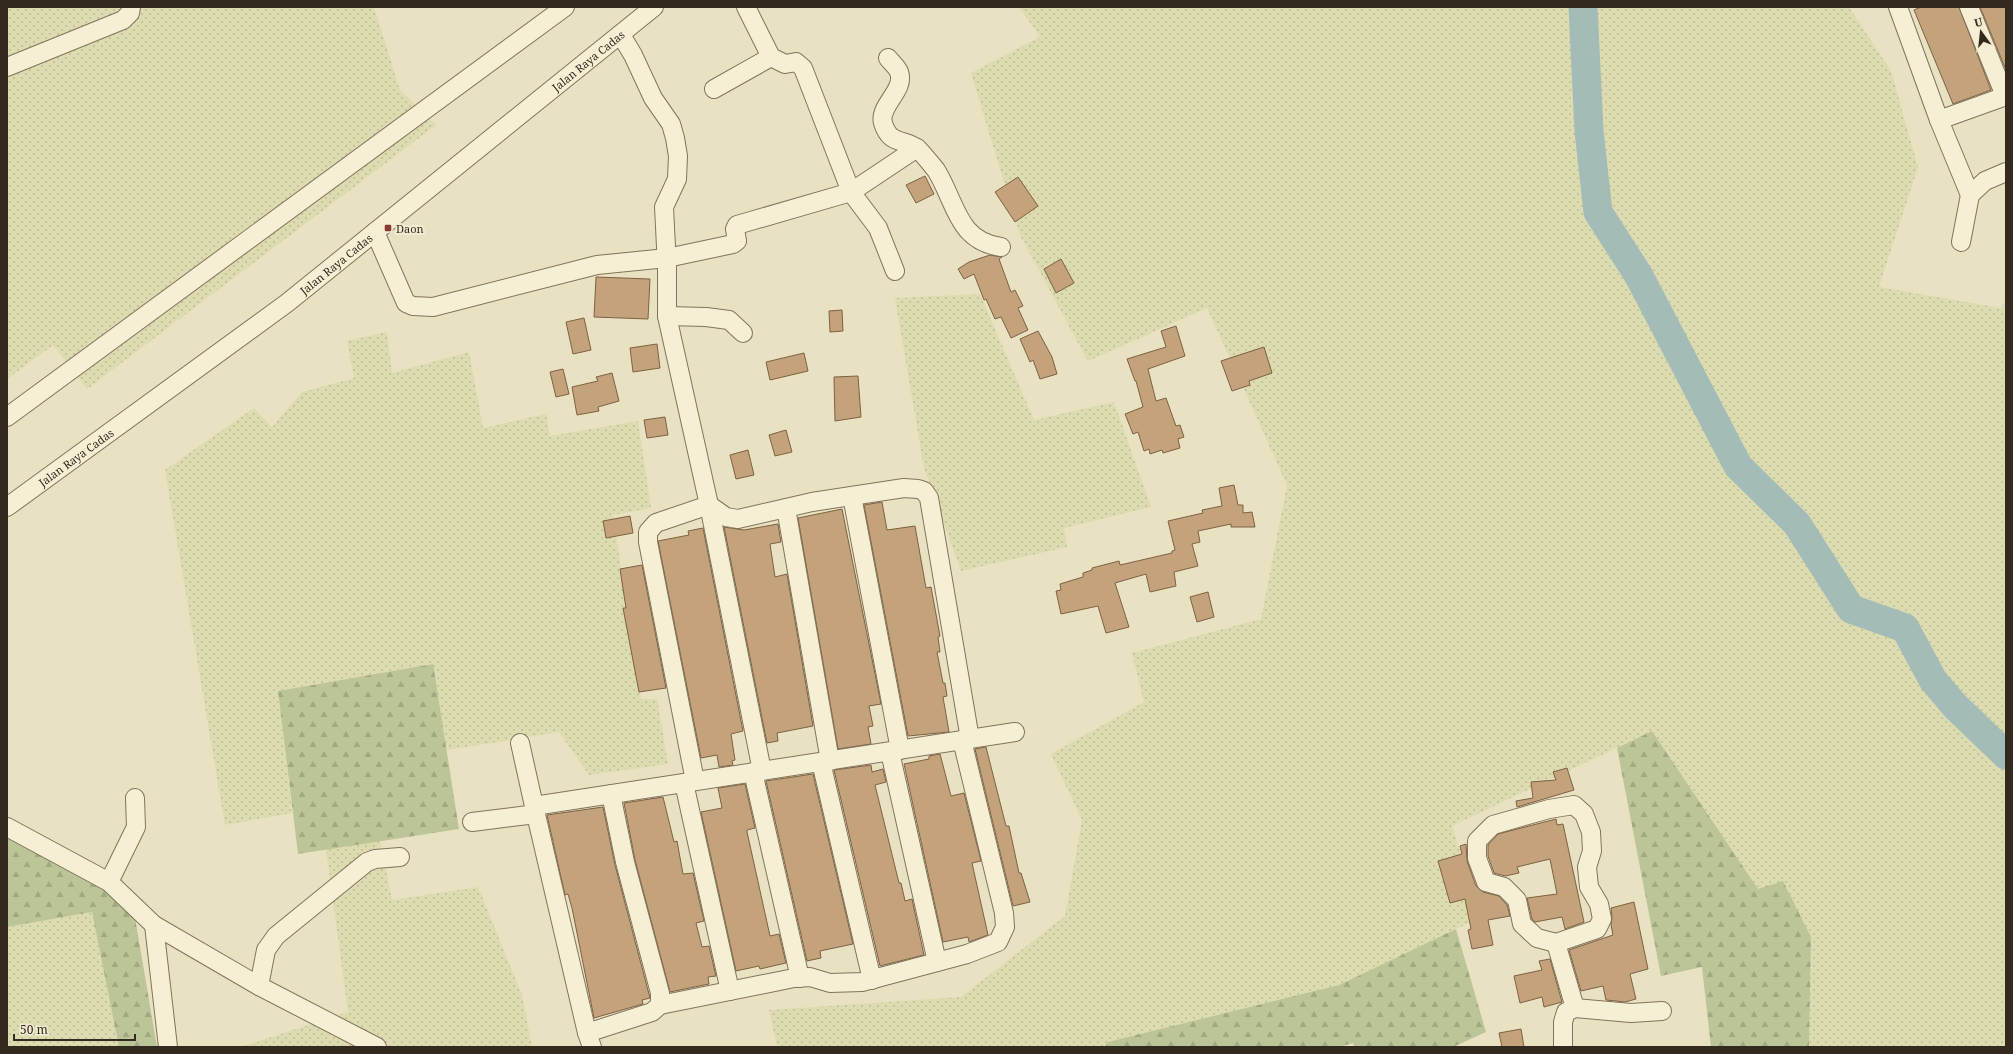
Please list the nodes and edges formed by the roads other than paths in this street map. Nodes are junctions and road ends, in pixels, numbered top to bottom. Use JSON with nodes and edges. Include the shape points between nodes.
{"nodes":[{"id":1,"x":131,"y":7,"type":"edge"},
{"id":2,"x":565,"y":7,"type":"edge"},
{"id":3,"x":654,"y":7,"type":"edge"},
{"id":4,"x":746,"y":7,"type":"edge"},
{"id":5,"x":1898,"y":7,"type":"edge"},
{"id":6,"x":1969,"y":7,"type":"edge"},
{"id":7,"x":621,"y":35,"type":"junction"},
{"id":8,"x":771,"y":57,"type":"junction"},
{"id":9,"x":888,"y":58,"type":"dead end"},
{"id":10,"x":8,"y":64,"type":"edge"},
{"id":11,"x":714,"y":89,"type":"dead end"},
{"id":12,"x":2005,"y":96,"type":"edge"},
{"id":13,"x":1939,"y":120,"type":"junction"},
{"id":14,"x":917,"y":148,"type":"junction"},
{"id":15,"x":2006,"y":172,"type":"edge"},
{"id":16,"x":851,"y":192,"type":"junction"},
{"id":17,"x":1970,"y":195,"type":"junction"},
{"id":18,"x":376,"y":232,"type":"junction"},
{"id":19,"x":1961,"y":242,"type":"dead end"},
{"id":20,"x":1001,"y":247,"type":"dead end"},
{"id":21,"x":667,"y":258,"type":"junction"},
{"id":22,"x":895,"y":271,"type":"dead end"},
{"id":23,"x":667,"y":316,"type":"junction"},
{"id":24,"x":743,"y":333,"type":"dead end"},
{"id":25,"x":7,"y":417,"type":"edge"},
{"id":26,"x":852,"y":496,"type":"junction"},
{"id":27,"x":708,"y":505,"type":"junction"},
{"id":28,"x":7,"y":507,"type":"edge"},
{"id":29,"x":786,"y":508,"type":"junction"},
{"id":30,"x":1015,"y":732,"type":"dead end"},
{"id":31,"x":966,"y":740,"type":"junction"},
{"id":32,"x":520,"y":743,"type":"dead end"},
{"id":33,"x":895,"y":751,"type":"junction"},
{"id":34,"x":826,"y":761,"type":"junction"},
{"id":35,"x":758,"y":772,"type":"junction"},
{"id":36,"x":690,"y":782,"type":"junction"},
{"id":37,"x":611,"y":794,"type":"junction"},
{"id":38,"x":135,"y":798,"type":"dead end"},
{"id":39,"x":535,"y":810,"type":"junction"},
{"id":40,"x":472,"y":822,"type":"dead end"},
{"id":41,"x":7,"y":827,"type":"edge"},
{"id":42,"x":400,"y":857,"type":"dead end"},
{"id":43,"x":109,"y":882,"type":"junction"},
{"id":44,"x":154,"y":925,"type":"junction"},
{"id":45,"x":1556,"y":943,"type":"junction"},
{"id":46,"x":937,"y":962,"type":"junction"},
{"id":47,"x":800,"y":978,"type":"junction"},
{"id":48,"x":872,"y":980,"type":"junction"},
{"id":49,"x":259,"y":986,"type":"junction"},
{"id":50,"x":730,"y":991,"type":"junction"},
{"id":51,"x":660,"y":1005,"type":"junction"},
{"id":52,"x":1576,"y":1008,"type":"junction"},
{"id":53,"x":1662,"y":1012,"type":"dead end"},
{"id":54,"x":589,"y":1040,"type":"edge"},
{"id":55,"x":168,"y":1047,"type":"edge"},
{"id":56,"x":377,"y":1047,"type":"edge"},
{"id":57,"x":1563,"y":1047,"type":"edge"}],
"edges":[{"from":1,"to":10,"type":"street","via":[[130,13],[123,20]]},
{"from":2,"to":25,"type":"street"},
{"from":3,"to":7,"type":"street","name":"Jalan Raya Cadas"},
{"from":4,"to":8,"type":"street"},
{"from":5,"to":13,"type":"street"},
{"from":6,"to":12,"type":"street"},
{"from":7,"to":18,"type":"street","name":"Jalan Raya Cadas"},
{"from":7,"to":21,"type":"street","via":[[653,98],[671,124],[675,138],[678,156],[676,179],[664,207]]},
{"from":8,"to":11,"type":"street"},
{"from":8,"to":16,"type":"street","via":[[785,64],[796,62],[803,68]]},
{"from":9,"to":14,"type":"street","via":[[899,72],[900,79],[886,108],[883,121],[892,138]]},
{"from":12,"to":13,"type":"street"},
{"from":13,"to":17,"type":"street"},
{"from":14,"to":16,"type":"street"},
{"from":14,"to":20,"type":"street","via":[[936,170],[966,228],[977,240]]},
{"from":15,"to":17,"type":"street","via":[[1985,181]]},
{"from":16,"to":21,"type":"street","via":[[741,224],[735,228],[737,241],[733,244]]},
{"from":16,"to":22,"type":"street","via":[[878,228]]},
{"from":17,"to":19,"type":"street"},
{"from":18,"to":21,"type":"street","via":[[400,293],[406,303],[413,306],[433,307],[597,265]]},
{"from":18,"to":28,"type":"street","name":"Jalan Raya Cadas","via":[[288,302]]},
{"from":21,"to":23,"type":"street"},
{"from":23,"to":24,"type":"street","via":[[729,320]]},
{"from":23,"to":27,"type":"street"},
{"from":26,"to":29,"type":"street"},
{"from":26,"to":31,"type":"street","via":[[918,488],[929,498]]},
{"from":26,"to":33,"type":"street"},
{"from":27,"to":29,"type":"street","via":[[726,517],[738,519]]},
{"from":27,"to":35,"type":"street"},
{"from":27,"to":36,"type":"street","via":[[656,523],[648,532]]},
{"from":29,"to":34,"type":"street"},
{"from":30,"to":31,"type":"street"},
{"from":31,"to":33,"type":"street"},
{"from":31,"to":46,"type":"street","via":[[1004,912],[1005,927],[998,942]]},
{"from":32,"to":39,"type":"street"},
{"from":33,"to":34,"type":"street"},
{"from":33,"to":46,"type":"street"},
{"from":34,"to":35,"type":"street"},
{"from":34,"to":48,"type":"street"},
{"from":35,"to":36,"type":"street"},
{"from":35,"to":47,"type":"street"},
{"from":36,"to":37,"type":"street"},
{"from":36,"to":50,"type":"street"},
{"from":37,"to":39,"type":"street"},
{"from":37,"to":51,"type":"street","via":[[625,862],[660,993]]},
{"from":38,"to":43,"type":"street","via":[[136,827]]},
{"from":39,"to":40,"type":"street"},
{"from":39,"to":54,"type":"street"},
{"from":41,"to":43,"type":"street"},
{"from":42,"to":49,"type":"street","via":[[367,862],[276,936],[266,950]]},
{"from":43,"to":44,"type":"street"},
{"from":44,"to":49,"type":"street"},
{"from":44,"to":55,"type":"street"},
{"from":45,"to":45,"type":"street","via":[[1537,938],[1522,924],[1518,900],[1504,887],[1486,882],[1477,858],[1477,841],[1494,825],[1574,806],[1584,814],[1591,832],[1592,851],[1587,867],[1588,881],[1599,904],[1602,919],[1597,930]]},
{"from":45,"to":52,"type":"street"},
{"from":46,"to":48,"type":"street"},
{"from":47,"to":48,"type":"street","via":[[810,977],[830,983]]},
{"from":47,"to":50,"type":"street"},
{"from":49,"to":56,"type":"street"},
{"from":50,"to":51,"type":"street"},
{"from":51,"to":54,"type":"street","via":[[652,1012]]},
{"from":52,"to":53,"type":"street","via":[[1631,1013]]},
{"from":52,"to":57,"type":"street","via":[[1566,1012],[1563,1022]]}]}
